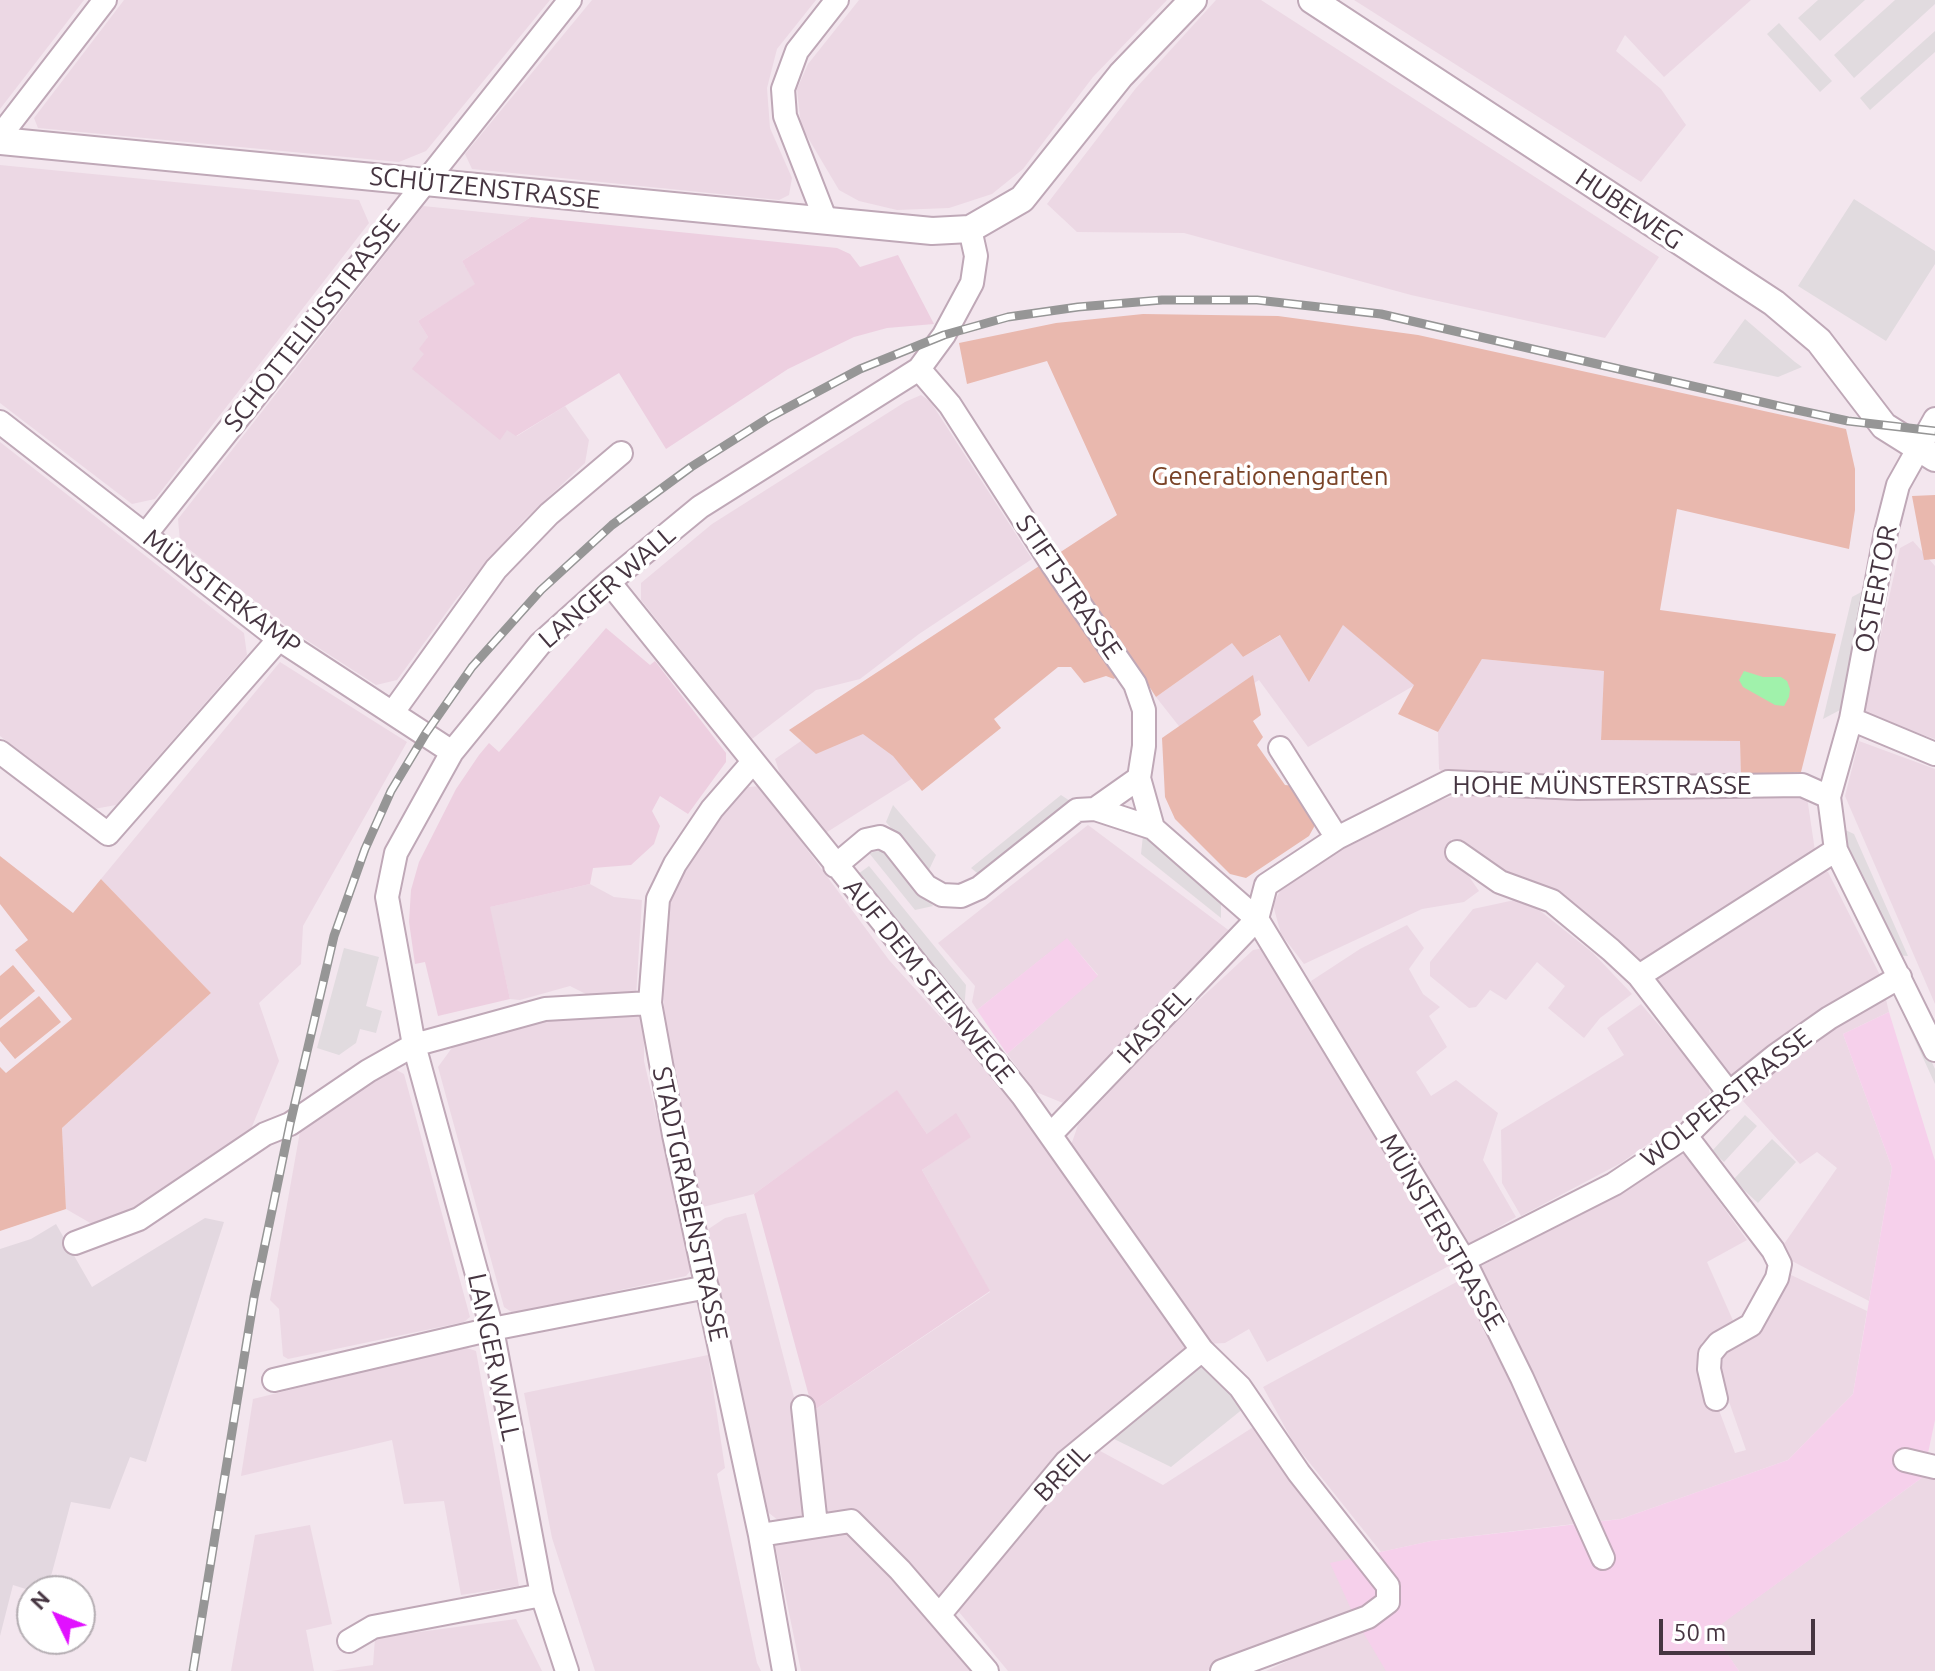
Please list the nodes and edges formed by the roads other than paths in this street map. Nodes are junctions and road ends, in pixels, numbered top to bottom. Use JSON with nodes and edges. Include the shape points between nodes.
{"nodes":[{"id":1,"x":105,"y":0,"type":"edge"},
{"id":2,"x":570,"y":0,"type":"edge"},
{"id":3,"x":837,"y":0,"type":"edge"},
{"id":4,"x":1193,"y":0,"type":"edge"},
{"id":5,"x":1312,"y":0,"type":"edge"},
{"id":6,"x":0,"y":139,"type":"edge"},
{"id":7,"x":423,"y":182,"type":"junction"},
{"id":8,"x":826,"y":221,"type":"junction"},
{"id":9,"x":970,"y":229,"type":"junction"},
{"id":10,"x":919,"y":369,"type":"junction"},
{"id":11,"x":1935,"y":419,"type":"edge"},
{"id":12,"x":0,"y":422,"type":"edge"},
{"id":13,"x":621,"y":453,"type":"dead end"},
{"id":14,"x":1926,"y":454,"type":"edge"},
{"id":15,"x":146,"y":534,"type":"junction"},
{"id":16,"x":609,"y":582,"type":"junction"},
{"id":17,"x":279,"y":639,"type":"junction"},
{"id":18,"x":393,"y":712,"type":"junction"},
{"id":19,"x":1849,"y":726,"type":"junction"},
{"id":20,"x":1280,"y":748,"type":"dead end"},
{"id":21,"x":0,"y":752,"type":"edge"},
{"id":22,"x":452,"y":752,"type":"junction"},
{"id":23,"x":1935,"y":754,"type":"edge"},
{"id":24,"x":752,"y":763,"type":"junction"},
{"id":25,"x":1139,"y":778,"type":"junction"},
{"id":26,"x":1829,"y":797,"type":"junction"},
{"id":27,"x":1095,"y":809,"type":"junction"},
{"id":28,"x":1153,"y":828,"type":"junction"},
{"id":29,"x":1337,"y":838,"type":"junction"},
{"id":30,"x":1836,"y":850,"type":"junction"},
{"id":31,"x":1457,"y":852,"type":"dead end"},
{"id":32,"x":835,"y":866,"type":"junction"},
{"id":33,"x":1257,"y":919,"type":"junction"},
{"id":34,"x":1639,"y":976,"type":"junction"},
{"id":35,"x":1900,"y":977,"type":"junction"},
{"id":36,"x":650,"y":1003,"type":"junction"},
{"id":37,"x":414,"y":1045,"type":"junction"},
{"id":38,"x":1935,"y":1050,"type":"edge"},
{"id":39,"x":1729,"y":1093,"type":"junction"},
{"id":40,"x":1051,"y":1134,"type":"junction"},
{"id":41,"x":1686,"y":1136,"type":"junction"},
{"id":42,"x":75,"y":1243,"type":"dead end"},
{"id":43,"x":1464,"y":1260,"type":"junction"},
{"id":44,"x":707,"y":1287,"type":"junction"},
{"id":45,"x":492,"y":1329,"type":"junction"},
{"id":46,"x":1202,"y":1350,"type":"junction"},
{"id":47,"x":274,"y":1380,"type":"dead end"},
{"id":48,"x":1716,"y":1399,"type":"dead end"},
{"id":49,"x":803,"y":1407,"type":"dead end"},
{"id":50,"x":1905,"y":1460,"type":"dead end"},
{"id":51,"x":1935,"y":1467,"type":"edge"},
{"id":52,"x":816,"y":1525,"type":"junction"},
{"id":53,"x":760,"y":1535,"type":"junction"},
{"id":54,"x":1603,"y":1558,"type":"dead end"},
{"id":55,"x":542,"y":1595,"type":"junction"},
{"id":56,"x":940,"y":1614,"type":"junction"},
{"id":57,"x":349,"y":1641,"type":"dead end"},
{"id":58,"x":567,"y":1671,"type":"edge"},
{"id":59,"x":784,"y":1671,"type":"edge"},
{"id":60,"x":987,"y":1671,"type":"edge"},
{"id":61,"x":1222,"y":1671,"type":"edge"}],
"edges":[{"from":1,"to":6,"type":"street"},
{"from":2,"to":7,"type":"street","name":"SCHOTTELIUSSTRASSE"},
{"from":3,"to":8,"type":"street","via":[[797,51],[783,89],[785,116]]},
{"from":4,"to":9,"type":"street","via":[[1121,75],[1022,199]]},
{"from":5,"to":14,"type":"street","name":"HUBEWEG","via":[[1774,303],[1819,341],[1884,426]]},
{"from":6,"to":7,"type":"street","name":"SCHÜTZENSTRASSE"},
{"from":7,"to":8,"type":"street","name":"SCHÜTZENSTRASSE"},
{"from":7,"to":15,"type":"street","name":"SCHOTTELIUSSTRASSE"},
{"from":8,"to":9,"type":"street","name":"SCHÜTZENSTRASSE","via":[[932,231]]},
{"from":9,"to":10,"type":"street","name":"LANGER WALL","via":[[976,256],[972,283]]},
{"from":10,"to":16,"type":"street","name":"LANGER WALL","via":[[700,507]]},
{"from":10,"to":25,"type":"street","name":"STIFTSTRASSE","via":[[950,405],[1135,684],[1144,710]]},
{"from":11,"to":14,"type":"street","name":"OSTERTOR"},
{"from":12,"to":15,"type":"street","name":"MÜNSTERKAMP"},
{"from":13,"to":18,"type":"street","via":[[549,514],[496,569]]},
{"from":14,"to":19,"type":"street","name":"OSTERTOR","via":[[1898,485]]},
{"from":15,"to":17,"type":"street","name":"MÜNSTERKAMP"},
{"from":16,"to":22,"type":"street","name":"LANGER WALL","via":[[540,644]]},
{"from":16,"to":24,"type":"street","name":"AUF DEM STEINWEGE"},
{"from":17,"to":18,"type":"street","name":"MÜNSTERKAMP"},
{"from":17,"to":21,"type":"street","via":[[108,834]]},
{"from":18,"to":22,"type":"street","name":"MÜNSTERKAMP"},
{"from":19,"to":23,"type":"street"},
{"from":19,"to":26,"type":"street","name":"OSTERTOR"},
{"from":20,"to":29,"type":"street"},
{"from":22,"to":37,"type":"street","name":"LANGER WALL","via":[[396,853],[387,897]]},
{"from":24,"to":32,"type":"street","name":"AUF DEM STEINWEGE"},
{"from":24,"to":36,"type":"street","name":"STADTGRABENSTRASSE","via":[[712,809],[658,899]]},
{"from":25,"to":27,"type":"street"},
{"from":25,"to":28,"type":"street","name":"STIFTSTRASSE"},
{"from":26,"to":29,"type":"street","name":"HOHE MÜNSTERSTRASSE","via":[[1802,785],[1578,788],[1448,782]]},
{"from":26,"to":30,"type":"street"},
{"from":27,"to":28,"type":"street"},
{"from":27,"to":32,"type":"street","via":[[1077,810],[999,874],[961,896],[942,895],[926,886],[892,843],[880,837],[866,840]]},
{"from":28,"to":33,"type":"street","name":"MÜNSTERSTRASSE"},
{"from":29,"to":33,"type":"street","name":"HOHE MÜNSTERSTRASSE","via":[[1266,885]]},
{"from":30,"to":34,"type":"street"},
{"from":30,"to":35,"type":"street"},
{"from":31,"to":34,"type":"street","via":[[1500,882],[1552,901]]},
{"from":32,"to":40,"type":"street","name":"AUF DEM STEINWEGE"},
{"from":33,"to":40,"type":"street","name":"HASPEL"},
{"from":33,"to":43,"type":"street","name":"MÜNSTERSTRASSE"},
{"from":34,"to":39,"type":"street"},
{"from":35,"to":38,"type":"street"},
{"from":35,"to":39,"type":"street","name":"WOLPERSTRASSE","via":[[1829,1018]]},
{"from":36,"to":37,"type":"street","via":[[545,1009]]},
{"from":36,"to":44,"type":"street","name":"STADTGRABENSTRASSE"},
{"from":37,"to":42,"type":"street","via":[[290,1124],[265,1134],[139,1219]]},
{"from":37,"to":45,"type":"street","name":"LANGER WALL"},
{"from":39,"to":41,"type":"street","name":"WOLPERSTRASSE"},
{"from":40,"to":46,"type":"street","name":"AUF DEM STEINWEGE"},
{"from":41,"to":43,"type":"street","name":"WOLPERSTRASSE","via":[[1614,1184]]},
{"from":41,"to":48,"type":"street","via":[[1780,1264],[1751,1325],[1710,1354]]},
{"from":43,"to":54,"type":"street","name":"MÜNSTERSTRASSE"},
{"from":44,"to":45,"type":"street"},
{"from":44,"to":53,"type":"street","name":"STADTGRABENSTRASSE"},
{"from":45,"to":47,"type":"street"},
{"from":45,"to":55,"type":"street","name":"LANGER WALL"},
{"from":46,"to":56,"type":"street","name":"BREIL","via":[[1066,1462]]},
{"from":46,"to":61,"type":"street","name":"AUF DEM STEINWEGE","via":[[1240,1387],[1388,1586],[1388,1602],[1368,1617]]},
{"from":49,"to":52,"type":"street"},
{"from":50,"to":51,"type":"street"},
{"from":52,"to":53,"type":"street"},
{"from":52,"to":56,"type":"street","via":[[851,1521]]},
{"from":53,"to":59,"type":"street","name":"STADTGRABENSTRASSE"},
{"from":55,"to":57,"type":"street","via":[[373,1627]]},
{"from":55,"to":58,"type":"street","name":"LANGER WALL"},
{"from":56,"to":60,"type":"street"}]}
